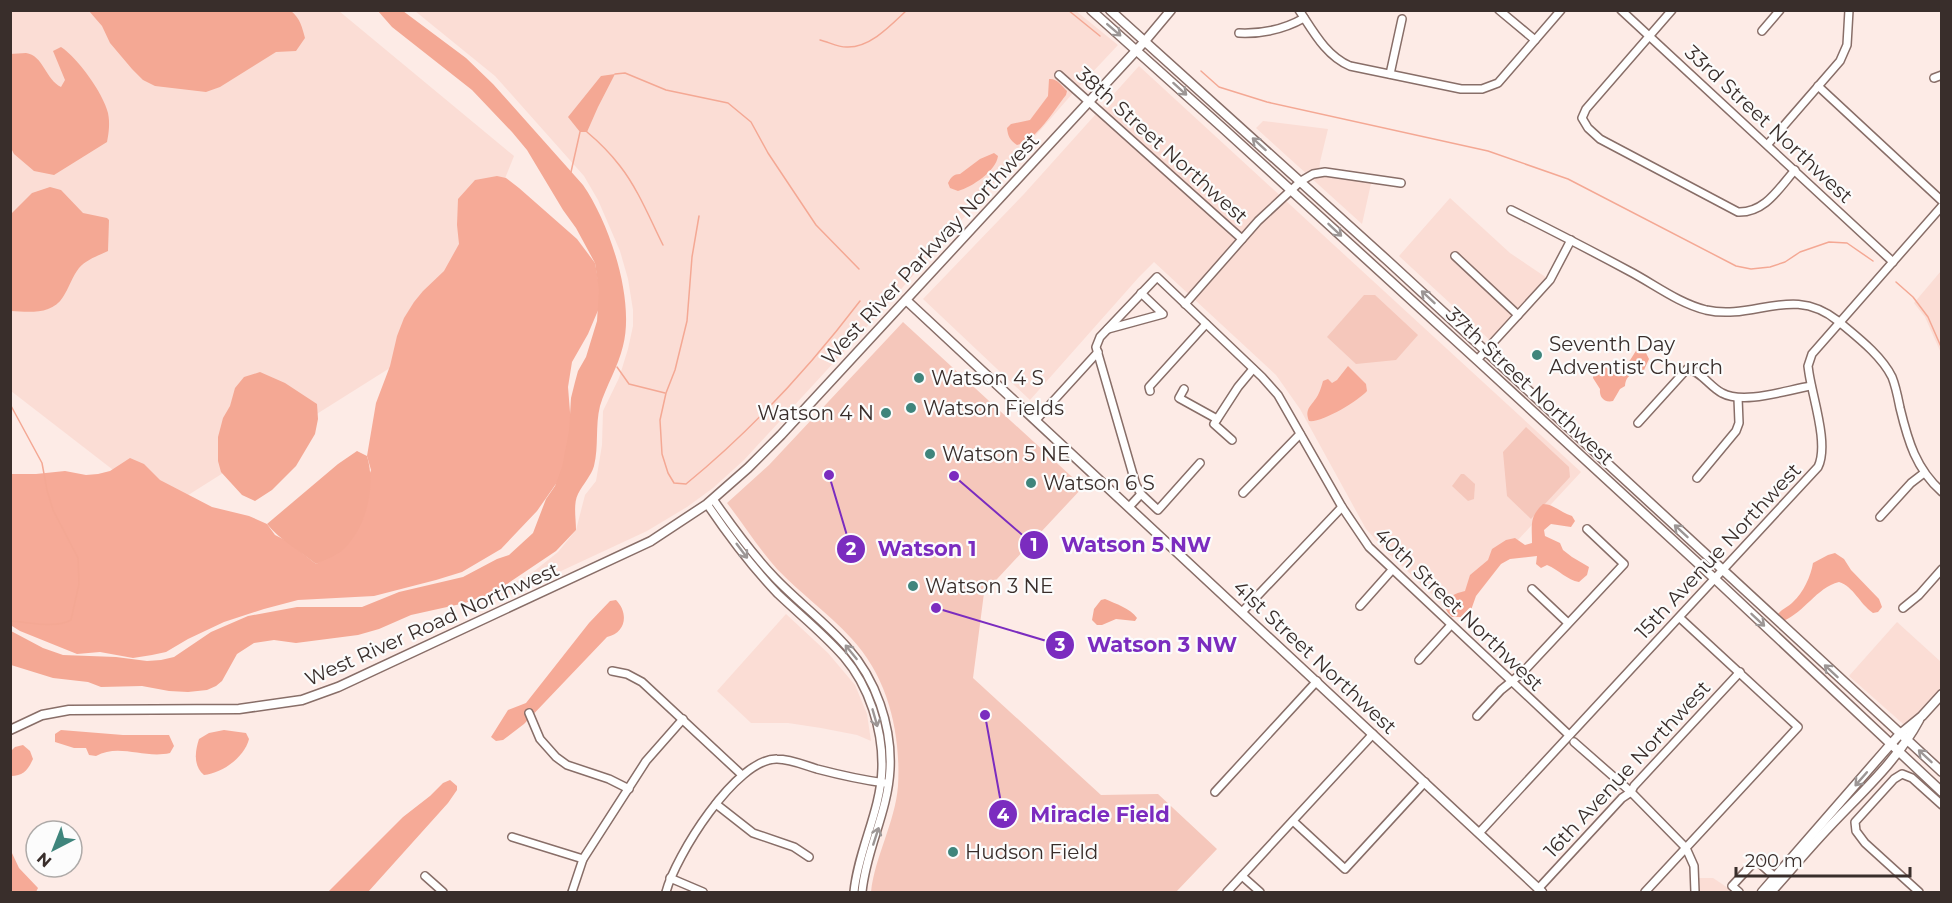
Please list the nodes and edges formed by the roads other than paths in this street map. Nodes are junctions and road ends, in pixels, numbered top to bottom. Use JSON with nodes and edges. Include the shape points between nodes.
{"nodes":[{"id":1,"x":1091,"y":10,"type":"edge"},
{"id":2,"x":1110,"y":10,"type":"edge"},
{"id":3,"x":1171,"y":10,"type":"edge"},
{"id":4,"x":1299,"y":10,"type":"edge"},
{"id":5,"x":1499,"y":10,"type":"edge"},
{"id":6,"x":1561,"y":10,"type":"edge"},
{"id":7,"x":1622,"y":10,"type":"edge"},
{"id":8,"x":1672,"y":10,"type":"edge"},
{"id":9,"x":1780,"y":10,"type":"edge"},
{"id":10,"x":1849,"y":10,"type":"edge"},
{"id":11,"x":1304,"y":18,"type":"junction"},
{"id":12,"x":1401,"y":19,"type":"dead end"},
{"id":13,"x":1761,"y":31,"type":"dead end"},
{"id":14,"x":1239,"y":33,"type":"dead end"},
{"id":15,"x":1650,"y":36,"type":"junction"},
{"id":16,"x":1535,"y":40,"type":"junction"},
{"id":17,"x":1145,"y":41,"type":"junction"},
{"id":18,"x":1137,"y":50,"type":"junction"},
{"id":19,"x":1390,"y":74,"type":"junction"},
{"id":20,"x":1059,"y":75,"type":"dead end"},
{"id":21,"x":1818,"y":86,"type":"junction"},
{"id":22,"x":1089,"y":102,"type":"junction"},
{"id":23,"x":1768,"y":144,"type":"junction"},
{"id":24,"x":1795,"y":170,"type":"junction"},
{"id":25,"x":1300,"y":181,"type":"junction"},
{"id":26,"x":1401,"y":183,"type":"dead end"},
{"id":27,"x":1292,"y":190,"type":"junction"},
{"id":28,"x":1941,"y":201,"type":"edge"},
{"id":29,"x":1941,"y":206,"type":"edge"},
{"id":30,"x":1511,"y":210,"type":"dead end"},
{"id":31,"x":1242,"y":239,"type":"junction"},
{"id":32,"x":1571,"y":240,"type":"junction"},
{"id":33,"x":1455,"y":256,"type":"dead end"},
{"id":34,"x":1893,"y":262,"type":"junction"},
{"id":35,"x":1141,"y":293,"type":"junction"},
{"id":36,"x":906,"y":300,"type":"junction"},
{"id":37,"x":1185,"y":304,"type":"junction"},
{"id":38,"x":1518,"y":315,"type":"junction"},
{"id":39,"x":1839,"y":322,"type":"junction"},
{"id":40,"x":1206,"y":324,"type":"junction"},
{"id":41,"x":1108,"y":329,"type":"junction"},
{"id":42,"x":1486,"y":351,"type":"junction"},
{"id":43,"x":1098,"y":352,"type":"junction"},
{"id":44,"x":1478,"y":360,"type":"junction"},
{"id":45,"x":1253,"y":369,"type":"junction"},
{"id":46,"x":1811,"y":386,"type":"junction"},
{"id":47,"x":1184,"y":389,"type":"dead end"},
{"id":48,"x":1150,"y":391,"type":"dead end"},
{"id":49,"x":1738,"y":398,"type":"junction"},
{"id":50,"x":1217,"y":419,"type":"junction"},
{"id":51,"x":1036,"y":420,"type":"junction"},
{"id":52,"x":1638,"y":423,"type":"dead end"},
{"id":53,"x":1300,"y":434,"type":"junction"},
{"id":54,"x":1232,"y":440,"type":"dead end"},
{"id":55,"x":1200,"y":463,"type":"dead end"},
{"id":56,"x":1924,"y":473,"type":"junction"},
{"id":57,"x":1696,"y":478,"type":"dead end"},
{"id":58,"x":1941,"y":492,"type":"edge"},
{"id":59,"x":1141,"y":494,"type":"junction"},
{"id":60,"x":1243,"y":494,"type":"dead end"},
{"id":61,"x":710,"y":501,"type":"junction"},
{"id":62,"x":1130,"y":506,"type":"junction"},
{"id":63,"x":1342,"y":507,"type":"junction"},
{"id":64,"x":1880,"y":517,"type":"dead end"},
{"id":65,"x":1587,"y":529,"type":"dead end"},
{"id":66,"x":1941,"y":569,"type":"edge"},
{"id":67,"x":1392,"y":570,"type":"junction"},
{"id":68,"x":1724,"y":571,"type":"junction"},
{"id":69,"x":1715,"y":579,"type":"junction"},
{"id":70,"x":1532,"y":589,"type":"dead end"},
{"id":71,"x":1360,"y":606,"type":"dead end"},
{"id":72,"x":1903,"y":608,"type":"dead end"},
{"id":73,"x":1242,"y":611,"type":"junction"},
{"id":74,"x":1680,"y":618,"type":"junction"},
{"id":75,"x":1568,"y":623,"type":"junction"},
{"id":76,"x":1450,"y":626,"type":"junction"},
{"id":77,"x":1419,"y":660,"type":"dead end"},
{"id":78,"x":612,"y":671,"type":"dead end"},
{"id":79,"x":1740,"y":672,"type":"junction"},
{"id":80,"x":1317,"y":681,"type":"junction"},
{"id":81,"x":1511,"y":682,"type":"junction"},
{"id":82,"x":1941,"y":694,"type":"edge"},
{"id":83,"x":529,"y":713,"type":"dead end"},
{"id":84,"x":1477,"y":716,"type":"dead end"},
{"id":85,"x":1922,"y":716,"type":"junction"},
{"id":86,"x":682,"y":719,"type":"junction"},
{"id":87,"x":10,"y":730,"type":"edge"},
{"id":88,"x":1373,"y":734,"type":"junction"},
{"id":89,"x":1900,"y":734,"type":"junction"},
{"id":90,"x":1571,"y":738,"type":"junction"},
{"id":91,"x":1908,"y":741,"type":"junction"},
{"id":92,"x":1890,"y":745,"type":"junction"},
{"id":93,"x":1898,"y":752,"type":"junction"},
{"id":94,"x":1941,"y":772,"type":"edge"},
{"id":95,"x":742,"y":775,"type":"junction"},
{"id":96,"x":1425,"y":782,"type":"junction"},
{"id":97,"x":881,"y":783,"type":"junction"},
{"id":98,"x":889,"y":784,"type":"junction"},
{"id":99,"x":629,"y":789,"type":"junction"},
{"id":100,"x":1215,"y":792,"type":"dead end"},
{"id":101,"x":1631,"y":792,"type":"junction"},
{"id":102,"x":1941,"y":792,"type":"edge"},
{"id":103,"x":716,"y":804,"type":"junction"},
{"id":104,"x":1941,"y":805,"type":"edge"},
{"id":105,"x":1293,"y":821,"type":"junction"},
{"id":106,"x":1479,"y":833,"type":"junction"},
{"id":107,"x":512,"y":837,"type":"dead end"},
{"id":108,"x":1686,"y":848,"type":"junction"},
{"id":109,"x":809,"y":857,"type":"dead end"},
{"id":110,"x":583,"y":859,"type":"junction"},
{"id":111,"x":425,"y":876,"type":"dead end"},
{"id":112,"x":1242,"y":876,"type":"junction"},
{"id":113,"x":670,"y":878,"type":"junction"},
{"id":114,"x":1775,"y":878,"type":"junction"},
{"id":115,"x":1540,"y":891,"type":"edge"},
{"id":116,"x":443,"y":892,"type":"edge"},
{"id":117,"x":572,"y":892,"type":"edge"},
{"id":118,"x":666,"y":892,"type":"edge"},
{"id":119,"x":703,"y":892,"type":"edge"},
{"id":120,"x":854,"y":892,"type":"edge"},
{"id":121,"x":862,"y":892,"type":"edge"},
{"id":122,"x":1227,"y":892,"type":"edge"},
{"id":123,"x":1260,"y":892,"type":"edge"},
{"id":124,"x":1645,"y":892,"type":"edge"},
{"id":125,"x":1695,"y":892,"type":"edge"},
{"id":126,"x":1739,"y":892,"type":"edge"},
{"id":127,"x":1762,"y":892,"type":"edge"},
{"id":128,"x":1772,"y":892,"type":"edge"},
{"id":129,"x":1919,"y":892,"type":"edge"}],
"edges":[{"from":1,"to":18,"type":"main road","name":"37th Street Northwest","one_way":true},
{"from":2,"to":17,"type":"main road","name":"37th Street Northwest"},
{"from":3,"to":17,"type":"main road","name":"West River Parkway Northwest"},
{"from":4,"to":11,"type":"street"},
{"from":5,"to":16,"type":"street"},
{"from":6,"to":16,"type":"street"},
{"from":7,"to":15,"type":"street","name":"33rd Street Northwest"},
{"from":8,"to":15,"type":"street"},
{"from":9,"to":13,"type":"street"},
{"from":10,"to":21,"type":"street","via":[[1845,54]]},
{"from":11,"to":14,"type":"street","via":[[1280,30]]},
{"from":11,"to":19,"type":"street","via":[[1324,47],[1342,63]]},
{"from":12,"to":19,"type":"street"},
{"from":15,"to":23,"type":"street","name":"33rd Street Northwest"},
{"from":15,"to":24,"type":"street","via":[[1586,110],[1582,118],[1593,135],[1738,212],[1757,210]]},
{"from":16,"to":19,"type":"street","via":[[1498,83],[1482,89],[1461,89]]},
{"from":17,"to":18,"type":"main road","name":"West River Parkway Northwest"},
{"from":25,"to":17,"type":"main road","name":"37th Street Northwest","one_way":true},
{"from":18,"to":22,"type":"main road","name":"West River Parkway Northwest"},
{"from":18,"to":27,"type":"main road","name":"37th Street Northwest","one_way":true},
{"from":20,"to":22,"type":"street","name":"38th Street Northwest"},
{"from":21,"to":23,"type":"street"},
{"from":21,"to":28,"type":"street"},
{"from":22,"to":31,"type":"street","name":"38th Street Northwest"},
{"from":22,"to":36,"type":"main road","name":"West River Parkway Northwest"},
{"from":23,"to":24,"type":"street","name":"33rd Street Northwest"},
{"from":24,"to":34,"type":"street","name":"33rd Street Northwest"},
{"from":25,"to":26,"type":"street","via":[[1324,172]]},
{"from":25,"to":27,"type":"street"},
{"from":42,"to":25,"type":"main road","name":"37th Street Northwest","one_way":true},
{"from":27,"to":31,"type":"street"},
{"from":27,"to":44,"type":"main road","name":"37th Street Northwest","one_way":true},
{"from":29,"to":34,"type":"street","name":"15th Avenue Northwest"},
{"from":30,"to":32,"type":"street"},
{"from":31,"to":37,"type":"street"},
{"from":32,"to":38,"type":"street","via":[[1550,280]]},
{"from":32,"to":39,"type":"street","via":[[1699,308],[1729,311],[1799,304],[1818,308]]},
{"from":33,"to":38,"type":"street"},
{"from":34,"to":39,"type":"street","name":"15th Avenue Northwest"},
{"from":35,"to":37,"type":"street","name":"40th Street Northwest","via":[[1157,277]]},
{"from":35,"to":41,"type":"street"},
{"from":35,"to":41,"type":"street","via":[[1163,314]]},
{"from":36,"to":51,"type":"main road","name":"41st Street Northwest"},
{"from":36,"to":61,"type":"main road","name":"West River Parkway Northwest","via":[[781,435]]},
{"from":37,"to":40,"type":"street","name":"40th Street Northwest"},
{"from":38,"to":42,"type":"street"},
{"from":39,"to":46,"type":"street","name":"15th Avenue Northwest","via":[[1812,354],[1808,366]]},
{"from":39,"to":56,"type":"street","via":[[1890,374],[1909,444]]},
{"from":40,"to":45,"type":"street","name":"40th Street Northwest"},
{"from":40,"to":48,"type":"street","via":[[1149,387]]},
{"from":41,"to":43,"type":"street","via":[[1097,343]]},
{"from":42,"to":44,"type":"street"},
{"from":68,"to":42,"type":"main road","name":"37th Street Northwest","one_way":true},
{"from":43,"to":51,"type":"street"},
{"from":43,"to":59,"type":"street"},
{"from":44,"to":69,"type":"main road","name":"37th Street Northwest"},
{"from":45,"to":50,"type":"street"},
{"from":45,"to":53,"type":"street","name":"40th Street Northwest","via":[[1278,395]]},
{"from":46,"to":49,"type":"street"},
{"from":46,"to":68,"type":"street","name":"15th Avenue Northwest","via":[[1822,443],[1820,464]]},
{"from":47,"to":50,"type":"street","via":[[1179,398]]},
{"from":49,"to":52,"type":"street","via":[[1721,393],[1694,370],[1687,369]]},
{"from":49,"to":57,"type":"street","via":[[1736,431]]},
{"from":50,"to":54,"type":"street","via":[[1214,424]]},
{"from":51,"to":62,"type":"main road","name":"41st Street Northwest"},
{"from":53,"to":60,"type":"street"},
{"from":53,"to":63,"type":"street","name":"40th Street Northwest"},
{"from":55,"to":59,"type":"street","via":[[1158,510]]},
{"from":56,"to":58,"type":"street"},
{"from":56,"to":64,"type":"street"},
{"from":59,"to":62,"type":"street"},
{"from":61,"to":87,"type":"main road","name":"West River Road Northwest","via":[[672,529],[623,555],[321,694],[239,709],[69,710],[36,717]]},
{"from":61,"to":97,"type":"street","one_way":true,"via":[[756,570],[835,647],[854,671],[879,733]]},
{"from":98,"to":61,"type":"street","one_way":true,"via":[[886,726],[862,668],[843,643],[768,570]]},
{"from":62,"to":73,"type":"main road","name":"41st Street Northwest"},
{"from":63,"to":67,"type":"street","name":"40th Street Northwest","via":[[1364,541]]},
{"from":63,"to":73,"type":"street"},
{"from":65,"to":75,"type":"street","via":[[1624,564]]},
{"from":66,"to":72,"type":"street"},
{"from":67,"to":71,"type":"street"},
{"from":67,"to":76,"type":"street","name":"40th Street Northwest"},
{"from":68,"to":69,"type":"street","name":"15th Avenue Northwest"},
{"from":89,"to":68,"type":"main road","name":"37th Street Northwest","one_way":true},
{"from":69,"to":74,"type":"street","name":"15th Avenue Northwest"},
{"from":69,"to":92,"type":"main road","name":"37th Street Northwest","one_way":true},
{"from":70,"to":75,"type":"street"},
{"from":73,"to":80,"type":"main road","name":"41st Street Northwest"},
{"from":74,"to":79,"type":"street"},
{"from":74,"to":90,"type":"street","name":"15th Avenue Northwest"},
{"from":75,"to":81,"type":"street"},
{"from":76,"to":77,"type":"street"},
{"from":76,"to":81,"type":"street","name":"40th Street Northwest"},
{"from":78,"to":86,"type":"street","via":[[642,682]]},
{"from":79,"to":101,"type":"street","name":"16th Avenue Northwest"},
{"from":79,"to":108,"type":"street","via":[[1798,727]]},
{"from":80,"to":88,"type":"main road","name":"41st Street Northwest"},
{"from":80,"to":100,"type":"street"},
{"from":81,"to":84,"type":"street"},
{"from":81,"to":90,"type":"street","name":"40th Street Northwest"},
{"from":82,"to":85,"type":"main road"},
{"from":83,"to":99,"type":"street","via":[[540,740],[556,758]]},
{"from":85,"to":89,"type":"main road"},
{"from":85,"to":91,"type":"main road"},
{"from":86,"to":95,"type":"street"},
{"from":86,"to":99,"type":"street","via":[[646,761]]},
{"from":88,"to":96,"type":"main road","name":"41st Street Northwest"},
{"from":88,"to":105,"type":"street"},
{"from":89,"to":91,"type":"main road","name":"37th Street Northwest"},
{"from":89,"to":92,"type":"main road"},
{"from":90,"to":101,"type":"street","name":"40th Street Northwest"},
{"from":90,"to":106,"type":"street","name":"15th Avenue Northwest"},
{"from":91,"to":93,"type":"main road"},
{"from":94,"to":91,"type":"main road","name":"37th Street Northwest","one_way":true},
{"from":92,"to":93,"type":"main road","name":"37th Street Northwest"},
{"from":92,"to":114,"type":"main road","one_way":true},
{"from":93,"to":102,"type":"main road","name":"37th Street Northwest"},
{"from":93,"to":128,"type":"main road"},
{"from":95,"to":97,"type":"street","via":[[761,762],[777,759]]},
{"from":95,"to":103,"type":"street"},
{"from":96,"to":105,"type":"street","via":[[1346,869]]},
{"from":96,"to":106,"type":"main road","name":"41st Street Northwest"},
{"from":97,"to":98,"type":"street"},
{"from":97,"to":120,"type":"street"},
{"from":121,"to":98,"type":"street","one_way":true},
{"from":99,"to":110,"type":"street"},
{"from":101,"to":108,"type":"street","name":"40th Street Northwest"},
{"from":101,"to":115,"type":"street","name":"16th Avenue Northwest"},
{"from":103,"to":109,"type":"street","via":[[753,833],[794,847]]},
{"from":103,"to":113,"type":"street"},
{"from":104,"to":129,"type":"street","via":[[1905,774],[1895,777],[1857,819],[1854,828]]},
{"from":105,"to":112,"type":"street"},
{"from":106,"to":115,"type":"main road","name":"41st Street Northwest"},
{"from":107,"to":110,"type":"street"},
{"from":108,"to":124,"type":"street"},
{"from":108,"to":125,"type":"street","name":"40th Street Northwest","via":[[1694,866]]},
{"from":110,"to":117,"type":"street"},
{"from":111,"to":116,"type":"street"},
{"from":112,"to":122,"type":"street"},
{"from":112,"to":123,"type":"street"},
{"from":113,"to":118,"type":"street"},
{"from":113,"to":119,"type":"street"},
{"from":114,"to":126,"type":"street","via":[[1756,860],[1732,886]]},
{"from":114,"to":127,"type":"main road"}]}
